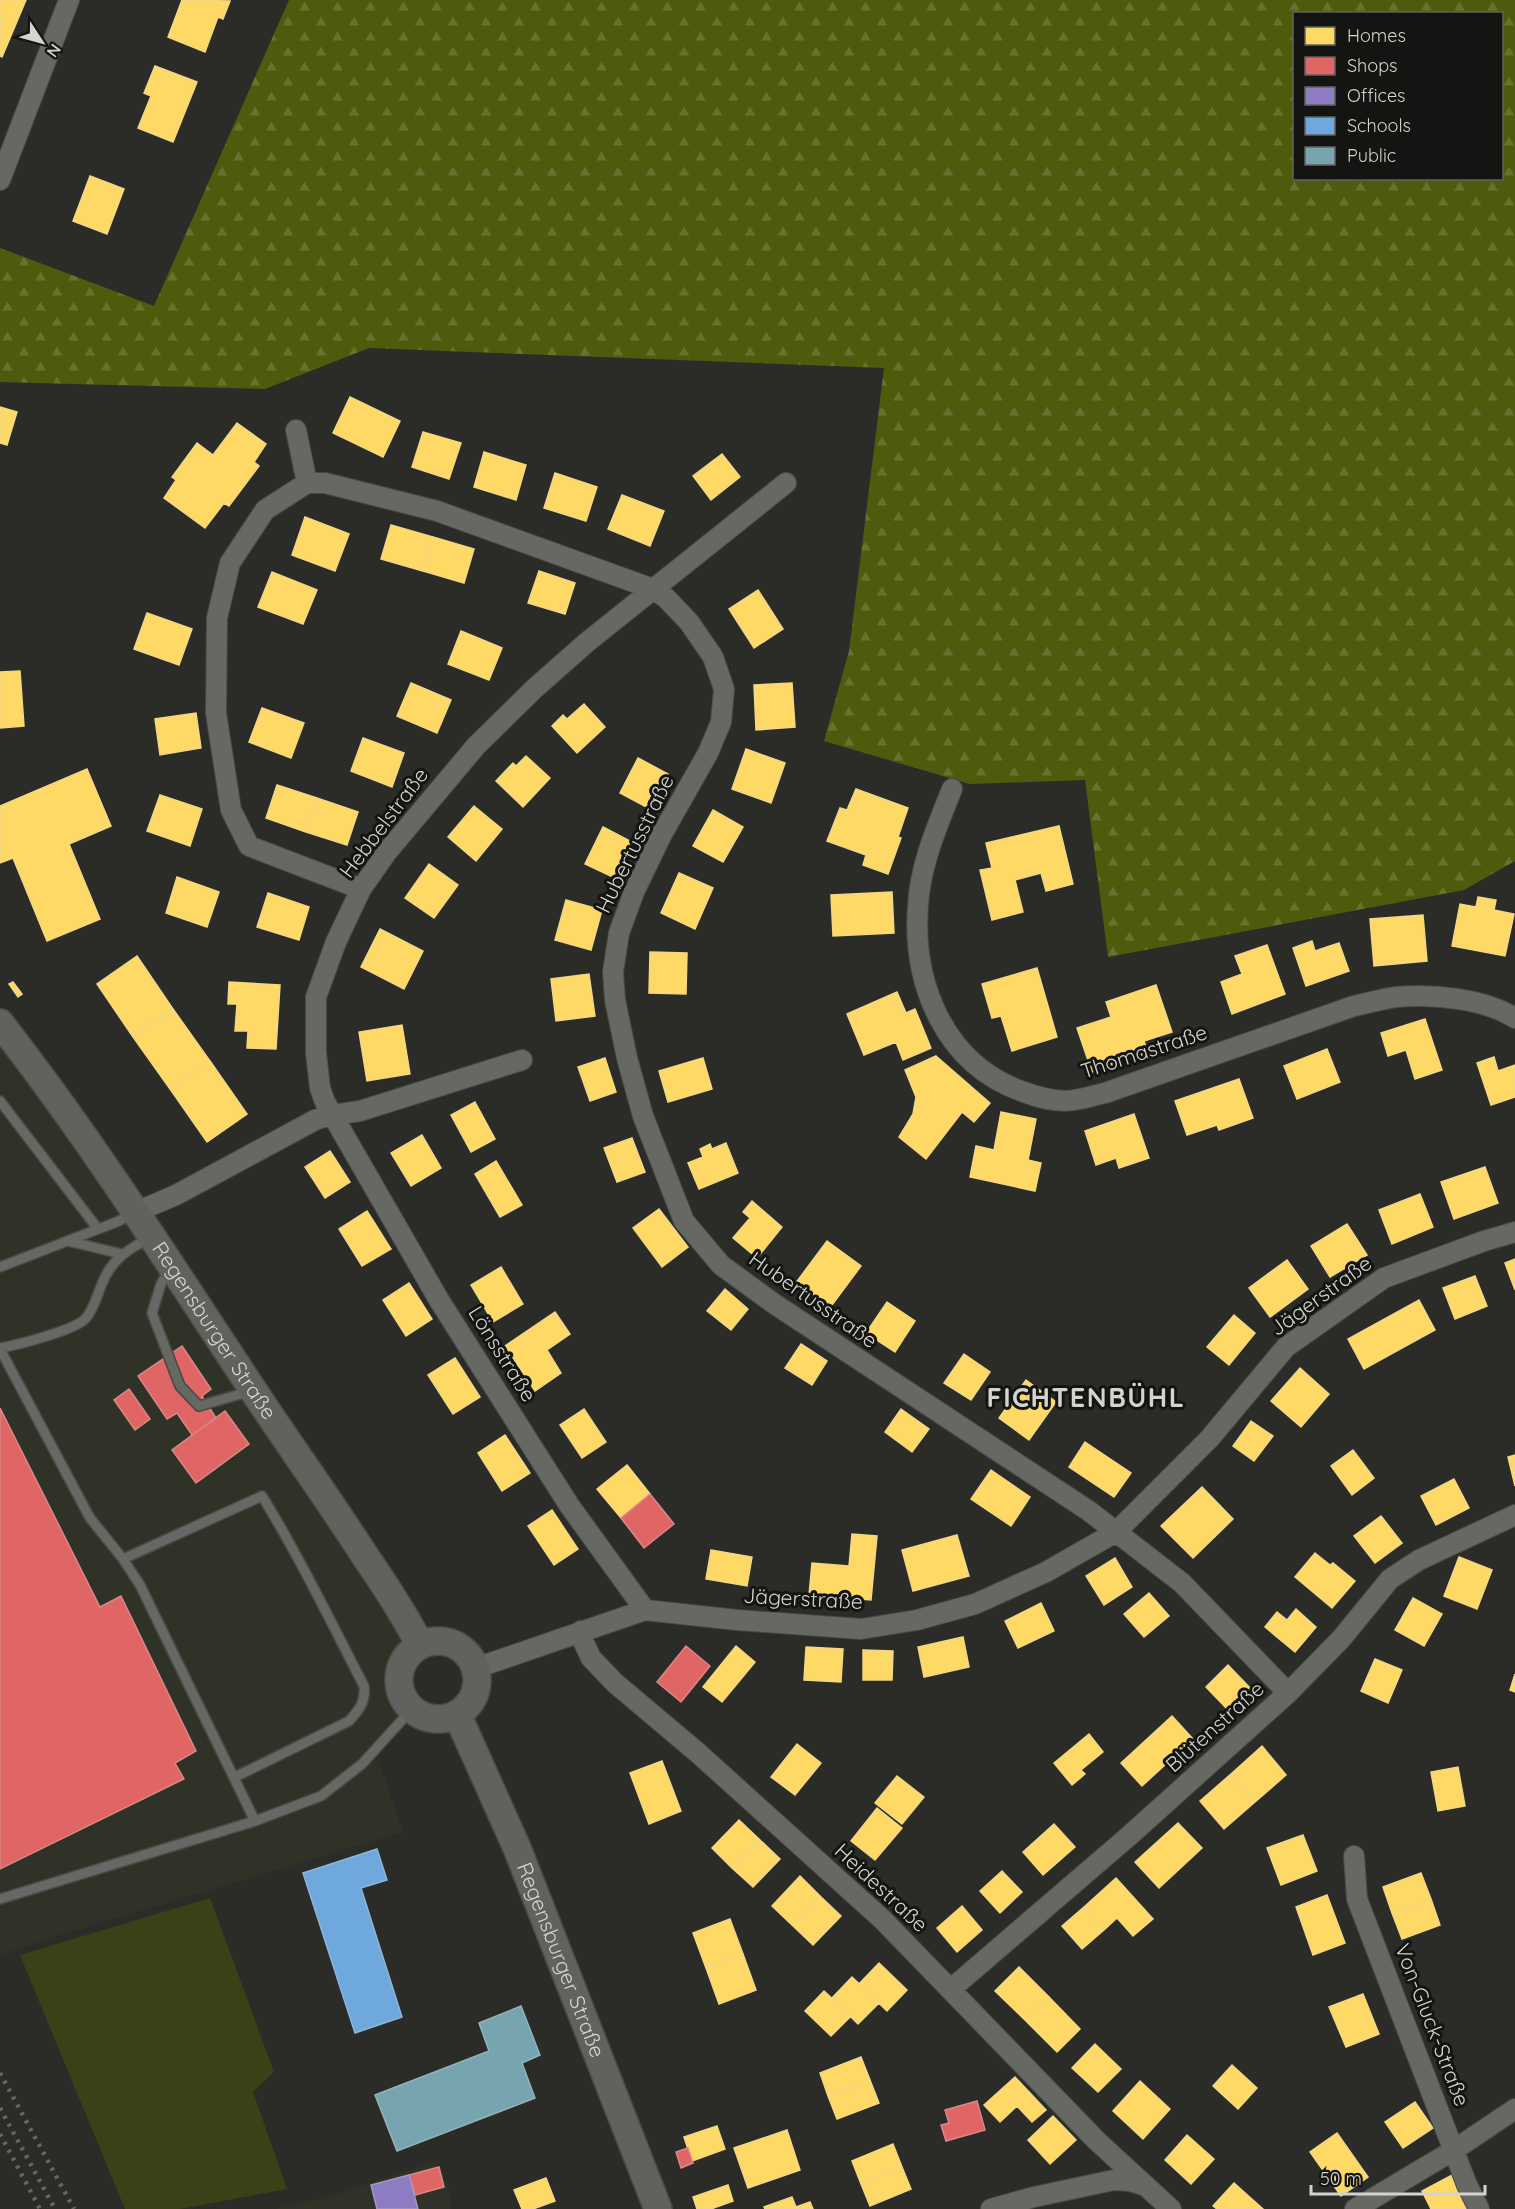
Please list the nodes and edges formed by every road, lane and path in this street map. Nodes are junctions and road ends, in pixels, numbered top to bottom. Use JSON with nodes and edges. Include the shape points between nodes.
{"nodes":[{"id":1,"x":69,"y":0,"type":"edge"},
{"id":2,"x":0,"y":180,"type":"edge"},
{"id":3,"x":296,"y":430,"type":"dead end"},
{"id":4,"x":307,"y":483,"type":"junction"},
{"id":5,"x":786,"y":483,"type":"dead end"},
{"id":6,"x":653,"y":589,"type":"junction"},
{"id":7,"x":952,"y":789,"type":"dead end"},
{"id":8,"x":361,"y":889,"type":"junction"},
{"id":9,"x":1515,"y":1018,"type":"edge"},
{"id":10,"x":0,"y":1023,"type":"edge"},
{"id":11,"x":522,"y":1060,"type":"dead end"},
{"id":12,"x":0,"y":1101,"type":"edge"},
{"id":13,"x":333,"y":1115,"type":"junction"},
{"id":14,"x":136,"y":1212,"type":"junction"},
{"id":15,"x":98,"y":1229,"type":"junction"},
{"id":16,"x":1515,"y":1232,"type":"edge"},
{"id":17,"x":153,"y":1236,"type":"junction"},
{"id":18,"x":68,"y":1241,"type":"junction"},
{"id":19,"x":122,"y":1254,"type":"junction"},
{"id":20,"x":173,"y":1266,"type":"junction"},
{"id":21,"x":0,"y":1267,"type":"edge"},
{"id":22,"x":0,"y":1349,"type":"edge"},
{"id":23,"x":253,"y":1390,"type":"junction"},
{"id":24,"x":1515,"y":1515,"type":"edge"},
{"id":25,"x":1116,"y":1532,"type":"junction"},
{"id":26,"x":123,"y":1559,"type":"junction"},
{"id":27,"x":645,"y":1610,"type":"junction"},
{"id":28,"x":581,"y":1631,"type":"junction"},
{"id":29,"x":420,"y":1645,"type":"junction"},
{"id":30,"x":476,"y":1668,"type":"junction"},
{"id":31,"x":1288,"y":1693,"type":"junction"},
{"id":32,"x":412,"y":1709,"type":"junction"},
{"id":33,"x":457,"y":1714,"type":"junction"},
{"id":34,"x":235,"y":1777,"type":"junction"},
{"id":35,"x":255,"y":1821,"type":"junction"},
{"id":36,"x":1354,"y":1856,"type":"dead end"},
{"id":37,"x":0,"y":1899,"type":"edge"},
{"id":38,"x":951,"y":1989,"type":"junction"},
{"id":39,"x":1515,"y":2109,"type":"edge"},
{"id":40,"x":1454,"y":2150,"type":"junction"},
{"id":41,"x":1146,"y":2186,"type":"junction"},
{"id":42,"x":658,"y":2209,"type":"edge"},
{"id":43,"x":991,"y":2209,"type":"edge"},
{"id":44,"x":1171,"y":2209,"type":"edge"},
{"id":45,"x":1355,"y":2209,"type":"edge"},
{"id":46,"x":1479,"y":2209,"type":"edge"}],
"edges":[{"from":1,"to":2,"type":"street"},
{"from":3,"to":4,"type":"street"},
{"from":4,"to":6,"type":"street","name":"Hubertusstraße","via":[[325,483],[437,511]]},
{"from":4,"to":8,"type":"street","via":[[265,510],[230,563],[217,618],[216,712],[231,810],[249,846]]},
{"from":5,"to":6,"type":"street","name":"Hebbelstraße"},
{"from":6,"to":8,"type":"street","name":"Hebbelstraße","via":[[534,689],[476,746],[415,816]]},
{"from":6,"to":25,"type":"street","name":"Hubertusstraße","via":[[689,622],[713,657],[724,689],[721,722],[708,753],[634,892],[619,933],[613,972],[627,1058],[643,1116],[684,1221],[721,1265],[773,1304]]},
{"from":7,"to":9,"type":"street","name":"Thomastraße","via":[[922,869],[919,956],[933,1008],[959,1048],[981,1069],[1010,1087],[1039,1098],[1072,1101],[1354,1006],[1394,998],[1437,996],[1476,1002]]},
{"from":8,"to":13,"type":"street","name":"Hebbelstraße","via":[[316,997],[320,1089]]},
{"from":10,"to":14,"type":"main road","name":"Regensburger Straße"},
{"from":11,"to":13,"type":"street","via":[[360,1111]]},
{"from":12,"to":15,"type":"lane"},
{"from":13,"to":14,"type":"street","via":[[301,1126],[176,1195]]},
{"from":13,"to":27,"type":"street","name":"Lönsstraße","via":[[458,1329],[569,1505]]},
{"from":14,"to":15,"type":"lane"},
{"from":14,"to":17,"type":"main road","name":"Regensburger Straße"},
{"from":15,"to":18,"type":"lane"},
{"from":16,"to":25,"type":"street","name":"Jägerstraße","via":[[1384,1278],[1286,1347],[1210,1438]]},
{"from":17,"to":19,"type":"lane"},
{"from":17,"to":20,"type":"main road","name":"Regensburger Straße"},
{"from":18,"to":19,"type":"lane"},
{"from":18,"to":21,"type":"lane"},
{"from":19,"to":22,"type":"lane","via":[[107,1271],[85,1319],[33,1341]]},
{"from":20,"to":23,"type":"main road","name":"Regensburger Straße"},
{"from":20,"to":23,"type":"lane","via":[[161,1284],[152,1313],[180,1386],[199,1406]]},
{"from":22,"to":26,"type":"lane","via":[[90,1518]]},
{"from":23,"to":29,"type":"main road","name":"Regensburger Straße","via":[[408,1621]]},
{"from":24,"to":31,"type":"street","name":"Blütenstraße","via":[[1419,1560],[1390,1579],[1341,1639]]},
{"from":25,"to":27,"type":"street","name":"Jägerstraße","via":[[1046,1572],[975,1604],[917,1620],[861,1629]]},
{"from":25,"to":31,"type":"street","via":[[1182,1583]]},
{"from":26,"to":34,"type":"lane","via":[[140,1585]]},
{"from":26,"to":34,"type":"lane","via":[[262,1497],[294,1547],[364,1686],[365,1698],[349,1721]]},
{"from":27,"to":28,"type":"street","name":"Jägerstraße"},
{"from":28,"to":30,"type":"street","name":"Jägerstraße"},
{"from":28,"to":38,"type":"street","name":"Heidestraße","via":[[591,1658],[615,1683],[874,1912]]},
{"from":29,"to":30,"type":"main road","via":[[453,1643],[463,1649]]},
{"from":29,"to":32,"type":"main road","via":[[410,1652],[400,1674],[404,1698]]},
{"from":30,"to":33,"type":"main road","via":[[475,1695]]},
{"from":31,"to":38,"type":"street","name":"Blütenstraße"},
{"from":32,"to":33,"type":"main road","via":[[433,1719]]},
{"from":32,"to":35,"type":"lane","via":[[340,1783],[321,1796]]},
{"from":33,"to":42,"type":"main road","name":"Regensburger Straße","via":[[513,1838]]},
{"from":34,"to":35,"type":"lane"},
{"from":35,"to":37,"type":"lane"},
{"from":36,"to":40,"type":"street","name":"Von-Gluck-Straße","via":[[1357,1899]]},
{"from":38,"to":41,"type":"street","name":"Heidestraße"},
{"from":39,"to":40,"type":"street"},
{"from":40,"to":45,"type":"street"},
{"from":40,"to":46,"type":"street","name":"Von-Gluck-Straße"},
{"from":41,"to":43,"type":"street","via":[[1113,2180]]},
{"from":41,"to":44,"type":"street","name":"Heidestraße"}]}
